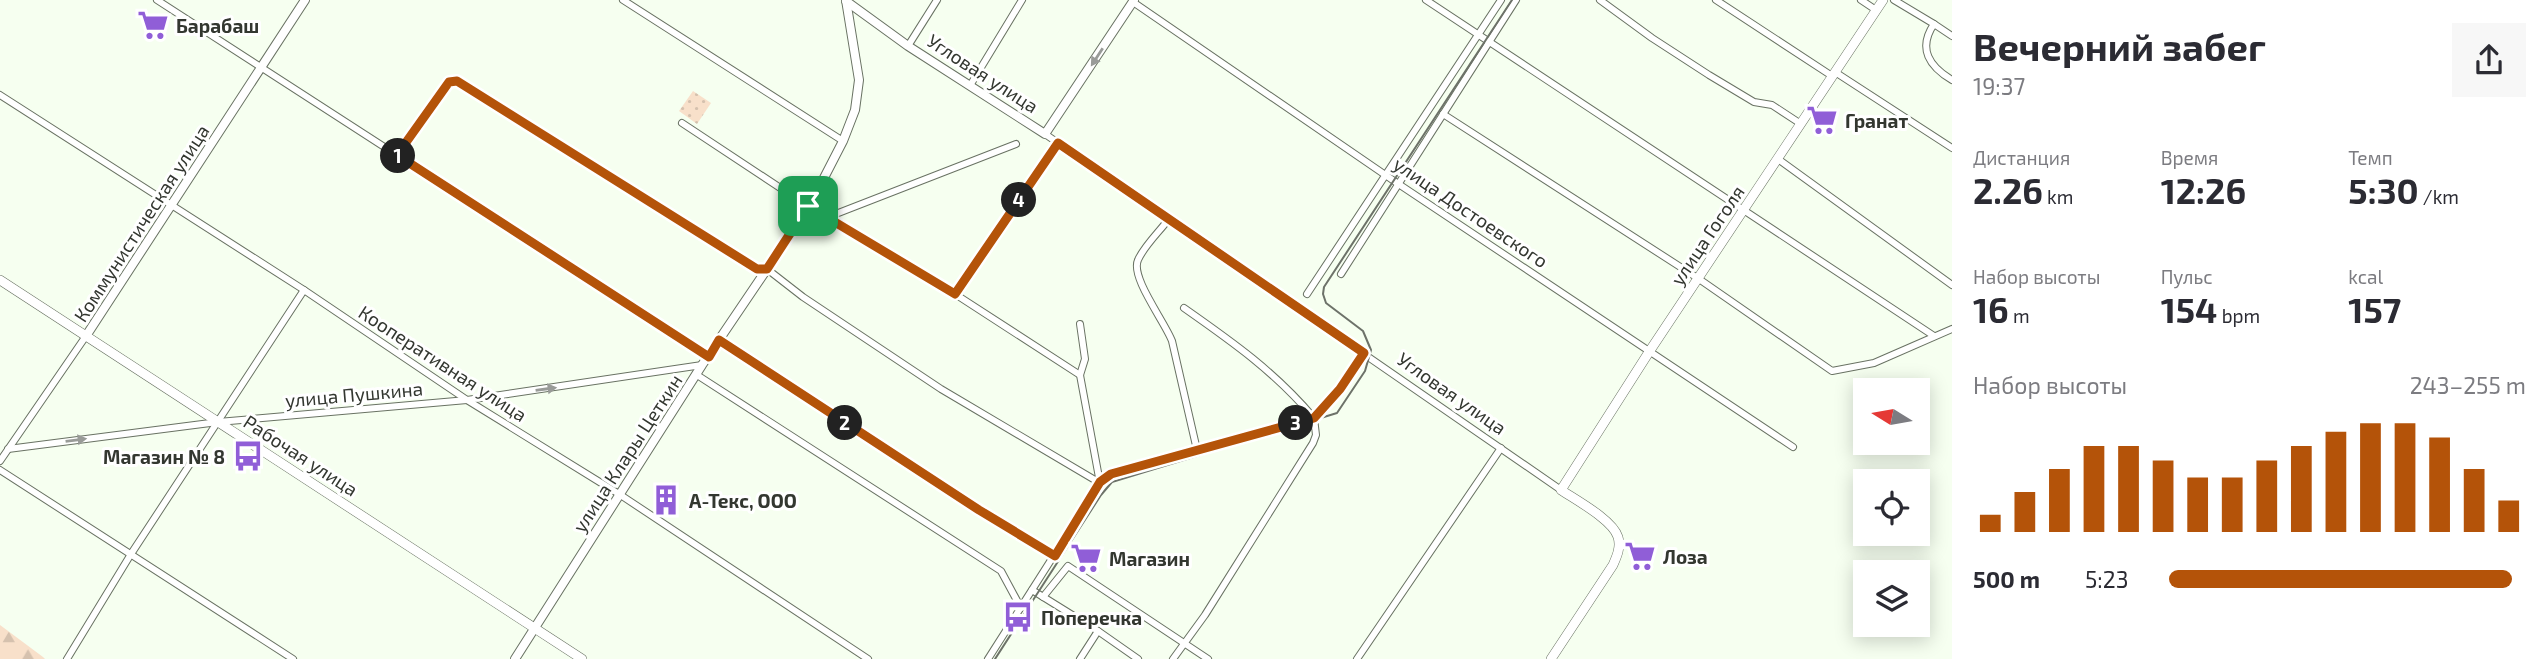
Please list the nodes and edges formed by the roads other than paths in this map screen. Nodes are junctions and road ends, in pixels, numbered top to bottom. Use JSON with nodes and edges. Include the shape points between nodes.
{"nodes":[{"id":1,"x":157,"y":0,"type":"edge"},
{"id":2,"x":305,"y":0,"type":"edge"},
{"id":3,"x":623,"y":0,"type":"edge"},
{"id":4,"x":846,"y":0,"type":"edge"},
{"id":5,"x":937,"y":0,"type":"edge"},
{"id":6,"x":1022,"y":0,"type":"edge"},
{"id":7,"x":1426,"y":0,"type":"edge"},
{"id":8,"x":1501,"y":0,"type":"edge"},
{"id":9,"x":1516,"y":0,"type":"edge"},
{"id":10,"x":1600,"y":0,"type":"edge"},
{"id":11,"x":1716,"y":0,"type":"edge"},
{"id":12,"x":1861,"y":0,"type":"edge"},
{"id":13,"x":1883,"y":0,"type":"edge"},
{"id":14,"x":1894,"y":0,"type":"edge"},
{"id":15,"x":1133,"y":1,"type":"edge"},
{"id":16,"x":1877,"y":10,"type":"junction"},
{"id":17,"x":1934,"y":24,"type":"junction"},
{"id":18,"x":1478,"y":35,"type":"junction"},
{"id":19,"x":1952,"y":36,"type":"edge"},
{"id":20,"x":1488,"y":42,"type":"junction"},
{"id":21,"x":908,"y":46,"type":"junction"},
{"id":22,"x":261,"y":67,"type":"junction"},
{"id":23,"x":1834,"y":74,"type":"junction"},
{"id":24,"x":1952,"y":80,"type":"edge"},
{"id":25,"x":971,"y":84,"type":"junction"},
{"id":26,"x":0,"y":95,"type":"edge"},
{"id":27,"x":1443,"y":114,"type":"junction"},
{"id":28,"x":682,"y":123,"type":"dead end"},
{"id":29,"x":1801,"y":124,"type":"junction"},
{"id":30,"x":1045,"y":134,"type":"junction"},
{"id":31,"x":843,"y":141,"type":"junction"},
{"id":32,"x":1058,"y":143,"type":"junction"},
{"id":33,"x":1016,"y":144,"type":"dead end"},
{"id":34,"x":1952,"y":148,"type":"edge"},
{"id":35,"x":397,"y":155,"type":"junction"},
{"id":36,"x":1778,"y":159,"type":"junction"},
{"id":37,"x":1387,"y":173,"type":"junction"},
{"id":38,"x":1397,"y":183,"type":"junction"},
{"id":39,"x":171,"y":206,"type":"junction"},
{"id":40,"x":809,"y":206,"type":"junction"},
{"id":41,"x":1745,"y":210,"type":"junction"},
{"id":42,"x":828,"y":217,"type":"junction"},
{"id":43,"x":1168,"y":220,"type":"junction"},
{"id":44,"x":767,"y":269,"type":"junction"},
{"id":45,"x":1341,"y":274,"type":"dead end"},
{"id":46,"x":1699,"y":279,"type":"junction"},
{"id":47,"x":0,"y":280,"type":"edge"},
{"id":48,"x":1952,"y":285,"type":"edge"},
{"id":49,"x":304,"y":290,"type":"junction"},
{"id":50,"x":955,"y":294,"type":"junction"},
{"id":51,"x":1307,"y":294,"type":"dead end"},
{"id":52,"x":1184,"y":308,"type":"dead end"},
{"id":53,"x":1080,"y":324,"type":"dead end"},
{"id":54,"x":1952,"y":329,"type":"edge"},
{"id":55,"x":86,"y":336,"type":"junction"},
{"id":56,"x":1934,"y":336,"type":"junction"},
{"id":57,"x":719,"y":340,"type":"junction"},
{"id":58,"x":1649,"y":352,"type":"junction"},
{"id":59,"x":1364,"y":353,"type":"junction"},
{"id":60,"x":709,"y":357,"type":"junction"},
{"id":61,"x":702,"y":365,"type":"junction"},
{"id":62,"x":696,"y":375,"type":"junction"},
{"id":63,"x":1080,"y":375,"type":"junction"},
{"id":64,"x":467,"y":400,"type":"junction"},
{"id":65,"x":1314,"y":418,"type":"junction"},
{"id":66,"x":218,"y":422,"type":"junction"},
{"id":67,"x":1793,"y":447,"type":"dead end"},
{"id":68,"x":1501,"y":448,"type":"junction"},
{"id":69,"x":8,"y":449,"type":"junction"},
{"id":70,"x":1198,"y":450,"type":"junction"},
{"id":71,"x":0,"y":461,"type":"edge"},
{"id":72,"x":0,"y":470,"type":"edge"},
{"id":73,"x":1100,"y":482,"type":"junction"},
{"id":74,"x":1561,"y":490,"type":"junction"},
{"id":75,"x":619,"y":494,"type":"junction"},
{"id":76,"x":131,"y":554,"type":"junction"},
{"id":77,"x":1055,"y":556,"type":"junction"},
{"id":78,"x":1032,"y":590,"type":"junction"},
{"id":79,"x":1043,"y":597,"type":"junction"},
{"id":80,"x":1021,"y":608,"type":"junction"},
{"id":81,"x":535,"y":628,"type":"junction"},
{"id":82,"x":1098,"y":631,"type":"junction"},
{"id":83,"x":1185,"y":643,"type":"junction"},
{"id":84,"x":67,"y":659,"type":"edge"},
{"id":85,"x":293,"y":659,"type":"edge"},
{"id":86,"x":515,"y":659,"type":"edge"},
{"id":87,"x":582,"y":659,"type":"edge"},
{"id":88,"x":868,"y":659,"type":"edge"},
{"id":89,"x":988,"y":659,"type":"edge"},
{"id":90,"x":1080,"y":659,"type":"edge"},
{"id":91,"x":1138,"y":659,"type":"edge"},
{"id":92,"x":1173,"y":659,"type":"edge"},
{"id":93,"x":1208,"y":659,"type":"edge"},
{"id":94,"x":1357,"y":659,"type":"edge"},
{"id":95,"x":1551,"y":659,"type":"edge"}],
"edges":[{"from":1,"to":22,"type":"street"},
{"from":2,"to":22,"type":"street","name":"Коммунистическая улица"},
{"from":3,"to":31,"type":"street"},
{"from":4,"to":21,"type":"street","name":"Угловая улица"},
{"from":4,"to":31,"type":"street","name":"улица Клары Цеткин","via":[[859,80],[855,110]]},
{"from":5,"to":21,"type":"street"},
{"from":6,"to":25,"type":"street"},
{"from":7,"to":18,"type":"street"},
{"from":8,"to":18,"type":"street"},
{"from":9,"to":20,"type":"street"},
{"from":10,"to":29,"type":"street","via":[[1709,75]]},
{"from":11,"to":23,"type":"street"},
{"from":12,"to":16,"type":"street"},
{"from":13,"to":16,"type":"main road","name":"улица Гоголя"},
{"from":14,"to":17,"type":"street"},
{"from":15,"to":30,"type":"street","one_way":true},
{"from":15,"to":37,"type":"street","name":"улица Достоевского"},
{"from":16,"to":23,"type":"main road","name":"улица Гоголя"},
{"from":17,"to":19,"type":"street"},
{"from":17,"to":24,"type":"street","via":[[1927,34],[1929,61]]},
{"from":18,"to":20,"type":"street"},
{"from":18,"to":37,"type":"street"},
{"from":20,"to":27,"type":"street"},
{"from":20,"to":41,"type":"street"},
{"from":21,"to":25,"type":"street","name":"Угловая улица"},
{"from":22,"to":35,"type":"street"},
{"from":22,"to":39,"type":"street","name":"Коммунистическая улица"},
{"from":23,"to":29,"type":"main road","name":"улица Гоголя"},
{"from":23,"to":34,"type":"street"},
{"from":25,"to":30,"type":"street","name":"Угловая улица"},
{"from":26,"to":39,"type":"street","name":"Кооперативная улица"},
{"from":27,"to":38,"type":"street"},
{"from":27,"to":46,"type":"street"},
{"from":28,"to":40,"type":"street"},
{"from":29,"to":36,"type":"main road","name":"улица Гоголя"},
{"from":30,"to":32,"type":"street","name":"Угловая улица"},
{"from":31,"to":40,"type":"street","name":"улица Клары Цеткин"},
{"from":32,"to":43,"type":"street","name":"Угловая улица"},
{"from":32,"to":50,"type":"street"},
{"from":33,"to":42,"type":"street"},
{"from":35,"to":44,"type":"street","via":[[449,82],[457,81],[757,269]]},
{"from":35,"to":60,"type":"street"},
{"from":36,"to":41,"type":"main road","name":"улица Гоголя"},
{"from":36,"to":48,"type":"street"},
{"from":37,"to":38,"type":"street","name":"улица Достоевского"},
{"from":37,"to":51,"type":"street"},
{"from":38,"to":45,"type":"street"},
{"from":38,"to":58,"type":"street","name":"улица Достоевского"},
{"from":39,"to":49,"type":"street","name":"Кооперативная улица"},
{"from":39,"to":55,"type":"street","name":"Коммунистическая улица"},
{"from":40,"to":42,"type":"street"},
{"from":40,"to":44,"type":"street","name":"улица Клары Цеткин"},
{"from":41,"to":46,"type":"main road","name":"улица Гоголя"},
{"from":41,"to":56,"type":"street"},
{"from":42,"to":50,"type":"street"},
{"from":43,"to":59,"type":"street","name":"Угловая улица"},
{"from":43,"to":70,"type":"street","via":[[1137,261],[1136,270],[1167,326]]},
{"from":44,"to":57,"type":"street","name":"улица Клары Цеткин"},
{"from":44,"to":73,"type":"street","via":[[941,389]]},
{"from":46,"to":56,"type":"street","via":[[1832,371],[1874,363]]},
{"from":46,"to":58,"type":"main road","name":"улица Гоголя"},
{"from":47,"to":55,"type":"main road","name":"Рабочая улица"},
{"from":49,"to":64,"type":"street","name":"Кооперативная улица"},
{"from":49,"to":66,"type":"street"},
{"from":50,"to":63,"type":"street"},
{"from":52,"to":65,"type":"street","via":[[1254,357]]},
{"from":53,"to":63,"type":"street","via":[[1085,359]]},
{"from":54,"to":56,"type":"street"},
{"from":55,"to":66,"type":"main road","name":"Рабочая улица"},
{"from":55,"to":69,"type":"street","name":"Коммунистическая улица"},
{"from":57,"to":60,"type":"street","name":"улица Клары Цеткин"},
{"from":57,"to":77,"type":"street"},
{"from":58,"to":67,"type":"street","name":"улица Достоевского"},
{"from":58,"to":74,"type":"main road","name":"улица Гоголя"},
{"from":59,"to":65,"type":"street"},
{"from":59,"to":68,"type":"street","name":"Угловая улица"},
{"from":60,"to":61,"type":"street","name":"улица Клары Цеткин"},
{"from":61,"to":62,"type":"street","name":"улица Клары Цеткин"},
{"from":64,"to":61,"type":"street","name":"улица Пушкина","one_way":true},
{"from":62,"to":75,"type":"street","name":"улица Клары Цеткин"},
{"from":62,"to":80,"type":"street","via":[[1001,571]]},
{"from":63,"to":73,"type":"street"},
{"from":64,"to":66,"type":"street","name":"улица Пушкина"},
{"from":64,"to":75,"type":"street","name":"Кооперативная улица"},
{"from":65,"to":70,"type":"street"},
{"from":65,"to":83,"type":"street","via":[[1313,443]]},
{"from":69,"to":66,"type":"street","name":"улица Пушкина","one_way":true},
{"from":66,"to":76,"type":"street"},
{"from":66,"to":81,"type":"main road","name":"Рабочая улица"},
{"from":68,"to":74,"type":"street","name":"Угловая улица"},
{"from":68,"to":94,"type":"street"},
{"from":69,"to":71,"type":"street","name":"Коммунистическая улица"},
{"from":70,"to":73,"type":"street","via":[[1111,474]]},
{"from":72,"to":76,"type":"street"},
{"from":73,"to":77,"type":"street"},
{"from":74,"to":95,"type":"main road","name":"Угловая улица","via":[[1611,524],[1619,549]]},
{"from":75,"to":81,"type":"street","name":"улица Клары Цеткин"},
{"from":75,"to":88,"type":"street","name":"Кооперативная улица"},
{"from":76,"to":84,"type":"street"},
{"from":76,"to":85,"type":"street"},
{"from":77,"to":78,"type":"street"},
{"from":78,"to":79,"type":"street"},
{"from":78,"to":80,"type":"street"},
{"from":79,"to":82,"type":"street"},
{"from":79,"to":83,"type":"street","via":[[1068,566]]},
{"from":80,"to":89,"type":"street"},
{"from":81,"to":86,"type":"street","name":"улица Клары Цеткин"},
{"from":81,"to":87,"type":"main road","name":"Рабочая улица"},
{"from":82,"to":90,"type":"street"},
{"from":82,"to":91,"type":"street"},
{"from":83,"to":92,"type":"street"},
{"from":83,"to":93,"type":"street"}]}
